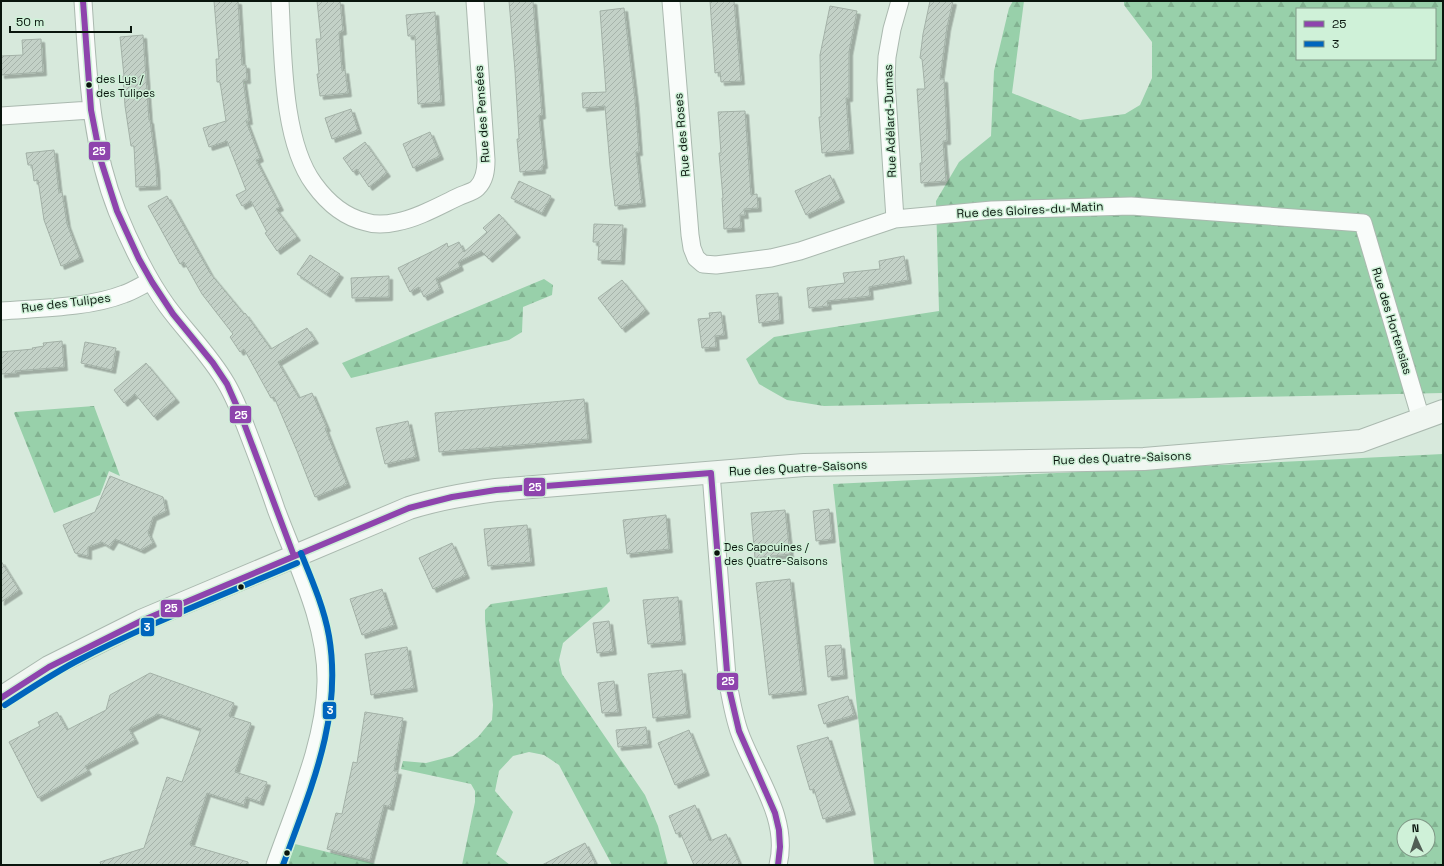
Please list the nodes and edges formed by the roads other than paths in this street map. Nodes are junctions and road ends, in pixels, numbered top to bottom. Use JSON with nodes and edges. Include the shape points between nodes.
{"nodes":[{"id":1,"x":83,"y":1,"type":"edge"},
{"id":2,"x":280,"y":1,"type":"edge"},
{"id":3,"x":475,"y":1,"type":"edge"},
{"id":4,"x":671,"y":1,"type":"edge"},
{"id":5,"x":900,"y":1,"type":"edge"},
{"id":6,"x":91,"y":110,"type":"junction"},
{"id":7,"x":1,"y":116,"type":"edge"},
{"id":8,"x":895,"y":219,"type":"junction"},
{"id":9,"x":1363,"y":223,"type":"joint"},
{"id":10,"x":703,"y":264,"type":"joint"},
{"id":11,"x":152,"y":281,"type":"junction"},
{"id":12,"x":1,"y":311,"type":"edge"},
{"id":13,"x":1443,"y":411,"type":"edge"},
{"id":14,"x":1421,"y":419,"type":"junction"},
{"id":15,"x":711,"y":473,"type":"junction"},
{"id":16,"x":294,"y":556,"type":"junction"},
{"id":17,"x":1,"y":698,"type":"edge"},
{"id":18,"x":275,"y":865,"type":"edge"},
{"id":19,"x":778,"y":865,"type":"edge"}],
"edges":[{"from":1,"to":6,"type":"street"},
{"from":2,"to":3,"type":"street","name":"Rue des Pensées","via":[[289,115],[302,163],[313,183],[337,209],[368,223],[397,222],[416,215],[477,189],[484,180],[486,160]]},
{"from":4,"to":10,"type":"street","name":"Rue des Roses","via":[[690,235],[696,258]]},
{"from":5,"to":8,"type":"street","name":"Rue Adélard-Dumas","via":[[892,29],[886,80]]},
{"from":6,"to":7,"type":"street"},
{"from":6,"to":11,"type":"street","via":[[106,178],[117,212]]},
{"from":8,"to":9,"type":"street","name":"Rue des Gloires-du-Matin","via":[[992,210],[1131,206]]},
{"from":8,"to":10,"type":"street","name":"Rue des Gloires-du-Matin","via":[[800,252],[741,263]]},
{"from":9,"to":14,"type":"street","name":"Rue des Hortensias"},
{"from":11,"to":12,"type":"street","name":"Rue des Tulipes","via":[[125,294],[98,301]]},
{"from":11,"to":16,"type":"street","via":[[229,389],[250,437]]},
{"from":13,"to":14,"type":"street","name":"Rue des Quatre-Saisons"},
{"from":14,"to":15,"type":"street","name":"Rue des Quatre-Saisons","via":[[1361,441],[1144,459],[804,465]]},
{"from":15,"to":16,"type":"street","name":"Rue des Quatre-Saisons","via":[[463,494],[409,508]]},
{"from":15,"to":19,"type":"street","via":[[731,704],[739,732],[774,807],[780,843]]},
{"from":16,"to":17,"type":"street","name":"Rue des Quatre-Saisons","via":[[141,621],[49,667]]},
{"from":16,"to":18,"type":"street","via":[[321,637],[326,678],[325,699],[322,721],[309,766]]}]}
